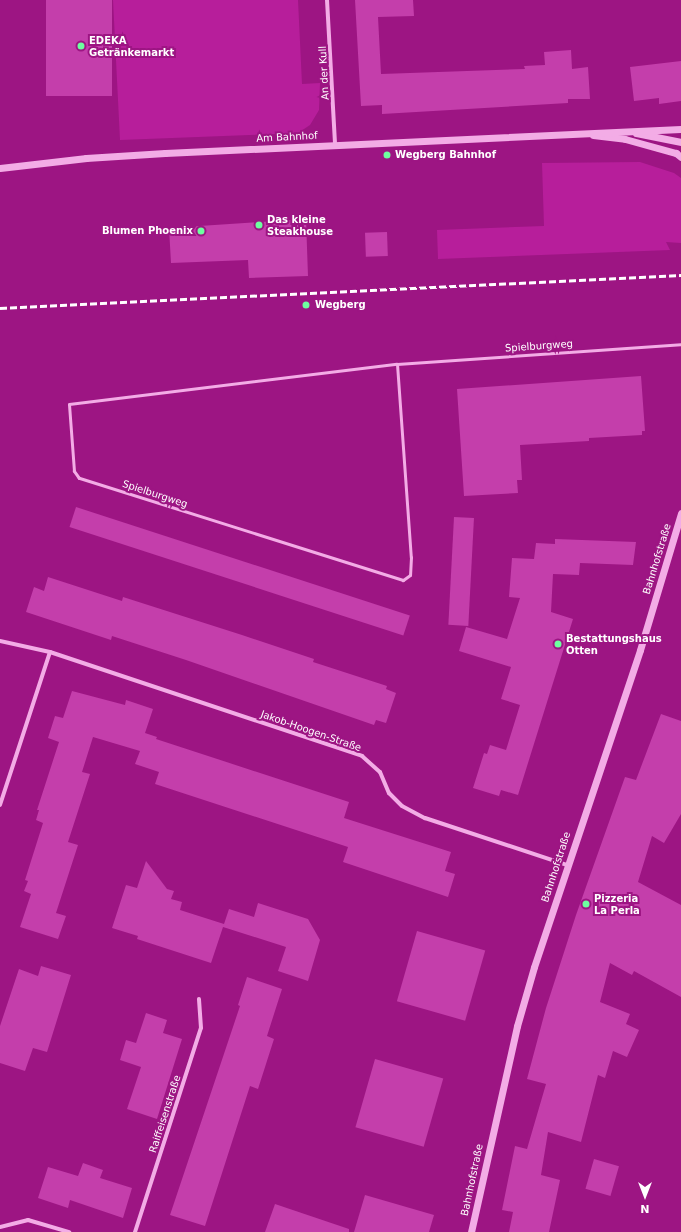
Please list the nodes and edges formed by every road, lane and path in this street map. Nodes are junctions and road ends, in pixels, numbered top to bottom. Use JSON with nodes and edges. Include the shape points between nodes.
{"nodes":[{"id":1,"x":327,"y":0,"type":"edge"},
{"id":2,"x":681,"y":129,"type":"edge"},
{"id":3,"x":622,"y":130,"type":"junction"},
{"id":4,"x":575,"y":133,"type":"junction"},
{"id":5,"x":681,"y":142,"type":"edge"},
{"id":6,"x":335,"y":145,"type":"junction"},
{"id":7,"x":681,"y":157,"type":"edge"},
{"id":8,"x":0,"y":168,"type":"edge"},
{"id":9,"x":681,"y":344,"type":"edge"},
{"id":10,"x":397,"y":364,"type":"junction"},
{"id":11,"x":681,"y":514,"type":"edge"},
{"id":12,"x":0,"y":641,"type":"edge"},
{"id":13,"x":50,"y":652,"type":"junction"},
{"id":14,"x":0,"y":805,"type":"edge"},
{"id":15,"x":568,"y":865,"type":"junction"},
{"id":16,"x":199,"y":1000,"type":"dead end"},
{"id":17,"x":0,"y":1228,"type":"edge"},
{"id":18,"x":69,"y":1232,"type":"edge"},
{"id":19,"x":135,"y":1232,"type":"edge"},
{"id":20,"x":471,"y":1232,"type":"edge"}],
"edges":[{"from":1,"to":6,"type":"street","name":"An der Kull"},
{"from":2,"to":3,"type":"street","name":"Am Bahnhof"},
{"from":3,"to":4,"type":"street","name":"Am Bahnhof"},
{"from":3,"to":5,"type":"street","name":"Am Bahnhof"},
{"from":4,"to":6,"type":"street","name":"Am Bahnhof"},
{"from":4,"to":7,"type":"street","name":"Am Bahnhof","via":[[625,139],[676,153]]},
{"from":6,"to":8,"type":"street","name":"Am Bahnhof","via":[[86,158]]},
{"from":9,"to":10,"type":"lane","name":"Spielburgweg"},
{"from":10,"to":10,"type":"lane","name":"Spielburgweg","via":[[69,404],[74,471],[79,478],[403,580],[410,574],[411,557]]},
{"from":11,"to":15,"type":"street","name":"Bahnhofstraße","via":[[640,650]]},
{"from":12,"to":13,"type":"street","name":"Jakob-Hoogen-Straße"},
{"from":13,"to":14,"type":"street"},
{"from":13,"to":15,"type":"street","name":"Jakob-Hoogen-Straße","via":[[362,756],[380,772],[389,792],[402,806],[425,818]]},
{"from":15,"to":20,"type":"street","name":"Bahnhofstraße","via":[[517,1026]]},
{"from":16,"to":19,"type":"street","name":"Raiffeisenstraße","via":[[201,1028]]},
{"from":17,"to":18,"type":"street","via":[[28,1220]]}]}
